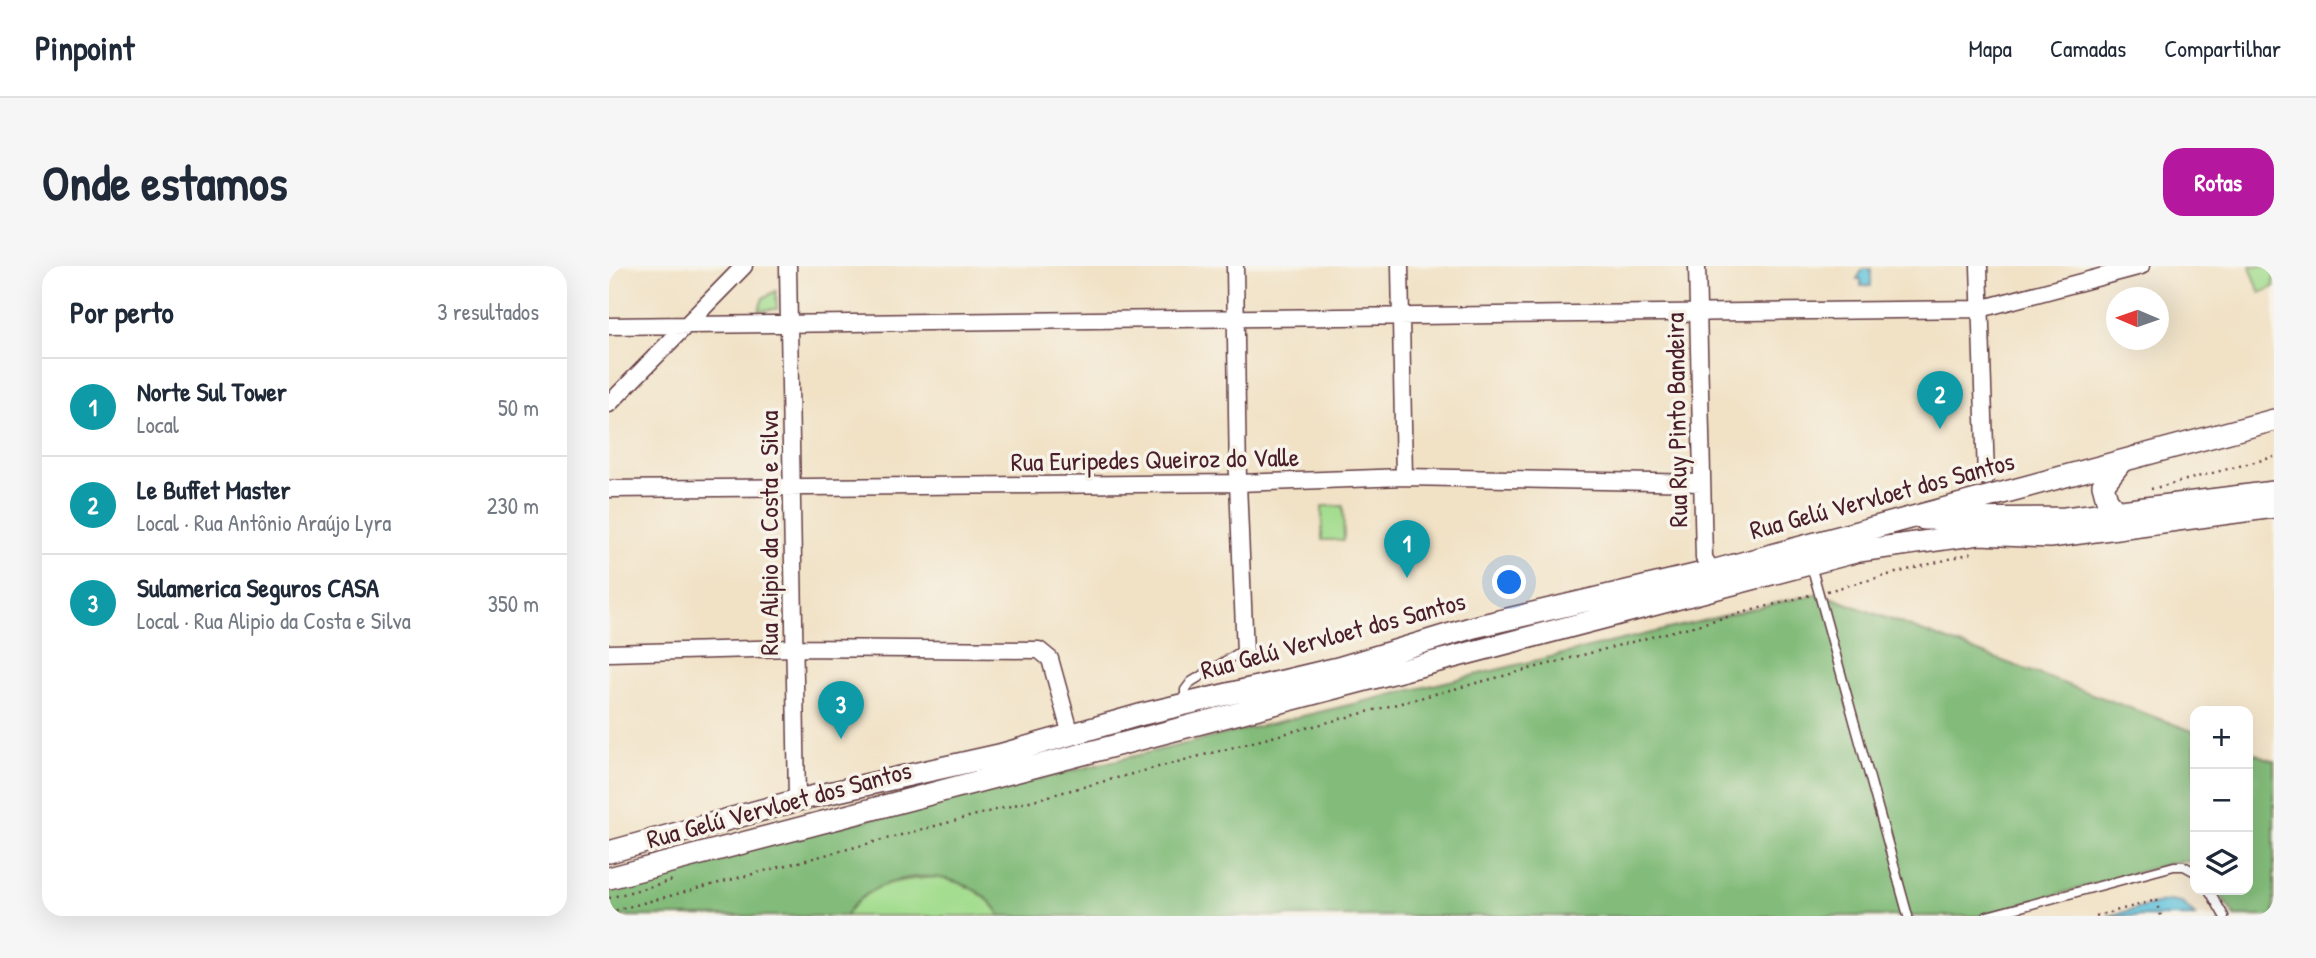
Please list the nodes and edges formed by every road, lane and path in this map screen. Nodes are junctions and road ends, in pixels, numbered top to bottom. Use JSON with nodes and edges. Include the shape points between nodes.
{"nodes":[{"id":1,"x":744,"y":266,"type":"edge"},
{"id":2,"x":788,"y":266,"type":"edge"},
{"id":3,"x":1235,"y":266,"type":"edge"},
{"id":4,"x":1400,"y":266,"type":"edge"},
{"id":5,"x":1697,"y":266,"type":"edge"},
{"id":6,"x":1979,"y":266,"type":"edge"},
{"id":7,"x":2141,"y":266,"type":"edge"},
{"id":8,"x":1980,"y":309,"type":"junction"},
{"id":9,"x":1698,"y":312,"type":"junction"},
{"id":10,"x":1401,"y":314,"type":"junction"},
{"id":11,"x":1235,"y":317,"type":"junction"},
{"id":12,"x":791,"y":323,"type":"junction"},
{"id":13,"x":689,"y":324,"type":"junction"},
{"id":14,"x":609,"y":326,"type":"edge"},
{"id":15,"x":609,"y":404,"type":"edge"},
{"id":16,"x":2274,"y":420,"type":"edge"},
{"id":17,"x":2121,"y":462,"type":"junction"},
{"id":18,"x":1403,"y":477,"type":"junction"},
{"id":19,"x":1986,"y":477,"type":"dead end"},
{"id":20,"x":1238,"y":483,"type":"junction"},
{"id":21,"x":1702,"y":483,"type":"junction"},
{"id":22,"x":609,"y":489,"type":"edge"},
{"id":23,"x":793,"y":489,"type":"junction"},
{"id":24,"x":2274,"y":492,"type":"edge"},
{"id":25,"x":2274,"y":507,"type":"edge"},
{"id":26,"x":1899,"y":519,"type":"junction"},
{"id":27,"x":2124,"y":519,"type":"junction"},
{"id":28,"x":1987,"y":550,"type":"dead end"},
{"id":29,"x":1811,"y":565,"type":"junction"},
{"id":30,"x":1712,"y":570,"type":"junction"},
{"id":31,"x":1819,"y":593,"type":"junction"},
{"id":32,"x":793,"y":648,"type":"junction"},
{"id":33,"x":1245,"y":651,"type":"joint"},
{"id":34,"x":609,"y":653,"type":"edge"},
{"id":35,"x":1185,"y":704,"type":"junction"},
{"id":36,"x":1071,"y":734,"type":"junction"},
{"id":37,"x":797,"y":800,"type":"junction"},
{"id":38,"x":609,"y":852,"type":"edge"},
{"id":39,"x":2190,"y":869,"type":"edge"},
{"id":40,"x":609,"y":878,"type":"edge"},
{"id":41,"x":2212,"y":895,"type":"edge"},
{"id":42,"x":2213,"y":898,"type":"junction"},
{"id":43,"x":609,"y":912,"type":"edge"},
{"id":44,"x":2107,"y":915,"type":"edge"},
{"id":45,"x":1908,"y":916,"type":"edge"},
{"id":46,"x":1987,"y":916,"type":"edge"},
{"id":47,"x":2096,"y":916,"type":"edge"},
{"id":48,"x":2161,"y":916,"type":"edge"},
{"id":49,"x":2216,"y":916,"type":"edge"},
{"id":50,"x":2224,"y":916,"type":"edge"}],
"edges":[{"from":1,"to":13,"type":"street"},
{"from":2,"to":12,"type":"street","name":"Rua Alipio da Costa e Silva"},
{"from":3,"to":11,"type":"street"},
{"from":4,"to":10,"type":"street"},
{"from":5,"to":9,"type":"street","name":"Rua Ruy Pinto Bandeira"},
{"from":6,"to":8,"type":"street"},
{"from":7,"to":8,"type":"street"},
{"from":8,"to":9,"type":"street"},
{"from":8,"to":19,"type":"street","via":[[1986,339]]},
{"from":9,"to":10,"type":"street"},
{"from":9,"to":21,"type":"street","name":"Rua Ruy Pinto Bandeira"},
{"from":10,"to":11,"type":"street"},
{"from":10,"to":18,"type":"street"},
{"from":11,"to":12,"type":"street"},
{"from":11,"to":20,"type":"street"},
{"from":12,"to":13,"type":"street"},
{"from":12,"to":23,"type":"street","name":"Rua Alipio da Costa e Silva"},
{"from":13,"to":14,"type":"street"},
{"from":13,"to":15,"type":"street"},
{"from":16,"to":17,"type":"main road","name":"Rua Gelú Vervloet dos Santos"},
{"from":17,"to":26,"type":"main road","name":"Rua Gelú Vervloet dos Santos"},
{"from":17,"to":27,"type":"main road","via":[[2103,485],[2108,500]]},
{"from":18,"to":20,"type":"street","name":"Rua Euripedes Queiroz do Valle"},
{"from":18,"to":21,"type":"street","name":"Rua Euripedes Queiroz do Valle"},
{"from":20,"to":23,"type":"street","name":"Rua Euripedes Queiroz do Valle"},
{"from":20,"to":33,"type":"street"},
{"from":21,"to":30,"type":"street","name":"Rua Ruy Pinto Bandeira","via":[[1704,558]]},
{"from":22,"to":23,"type":"street","name":"Rua Euripedes Queiroz do Valle"},
{"from":23,"to":32,"type":"street","name":"Rua Alipio da Costa e Silva"},
{"from":24,"to":27,"type":"main road"},
{"from":25,"to":27,"type":"main road","name":"Rua Gelú Vervloet dos Santos"},
{"from":26,"to":27,"type":"main road"},
{"from":26,"to":30,"type":"main road","name":"Rua Gelú Vervloet dos Santos"},
{"from":27,"to":29,"type":"main road","name":"Rua Gelú Vervloet dos Santos","via":[[2050,537],[1969,535],[1859,551]]},
{"from":28,"to":31,"type":"path"},
{"from":29,"to":31,"type":"lane"},
{"from":29,"to":40,"type":"main road","name":"Rua Gelú Vervloet dos Santos"},
{"from":30,"to":35,"type":"main road","name":"Rua Gelú Vervloet dos Santos","via":[[1473,626],[1338,668]]},
{"from":31,"to":43,"type":"path"},
{"from":31,"to":45,"type":"lane"},
{"from":32,"to":34,"type":"street"},
{"from":32,"to":36,"type":"street","via":[[1039,650],[1050,659]]},
{"from":32,"to":37,"type":"street","name":"Rua Alipio da Costa e Silva"},
{"from":33,"to":35,"type":"lane","via":[[1192,682],[1185,690]]},
{"from":35,"to":36,"type":"main road","name":"Rua Gelú Vervloet dos Santos"},
{"from":36,"to":37,"type":"main road","name":"Rua Gelú Vervloet dos Santos","via":[[999,755]]},
{"from":37,"to":38,"type":"main road","name":"Rua Gelú Vervloet dos Santos"},
{"from":39,"to":46,"type":"lane","via":[[2175,866]]},
{"from":41,"to":42,"type":"lane"},
{"from":42,"to":49,"type":"lane"},
{"from":42,"to":50,"type":"lane"},
{"from":44,"to":47,"type":"path"},
{"from":44,"to":48,"type":"path","via":[[2157,901]]}]}
